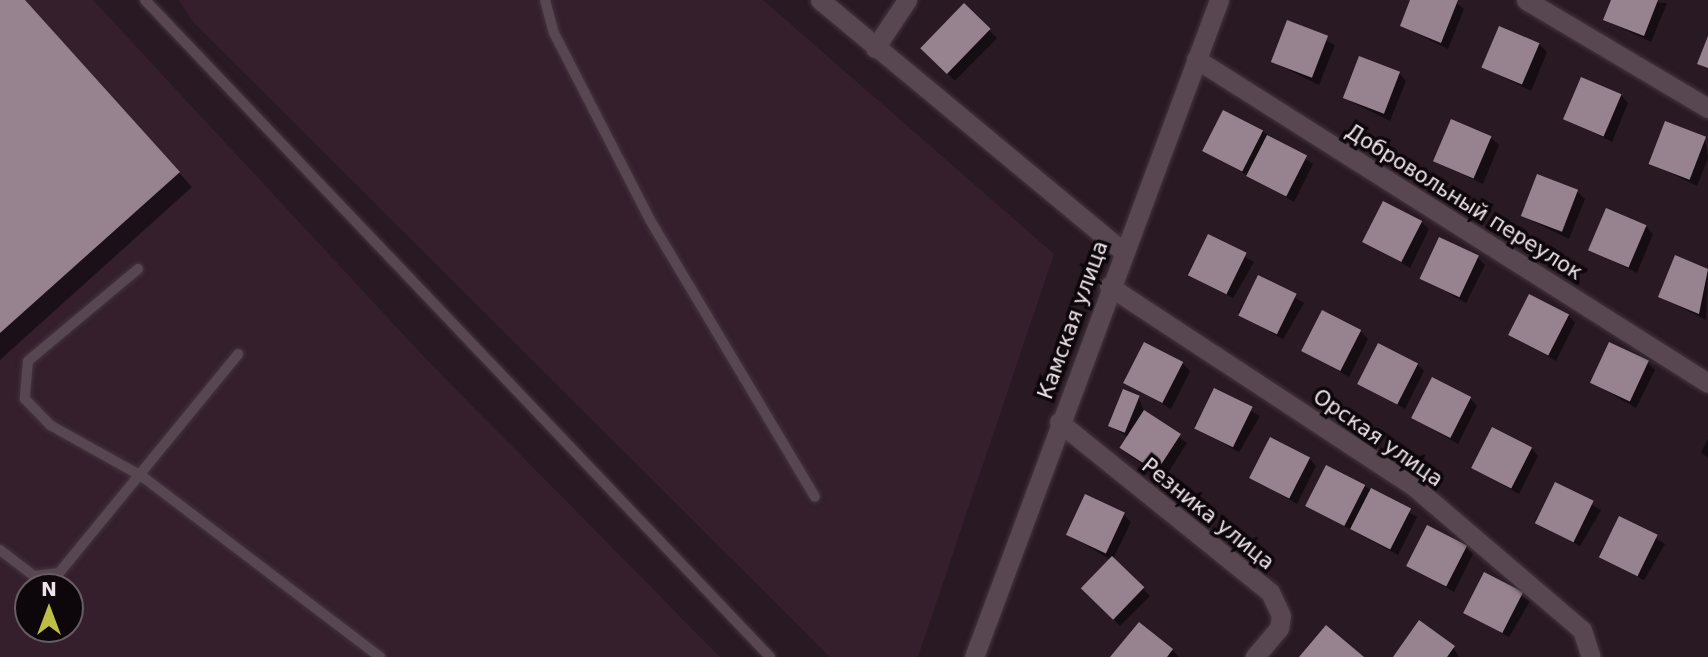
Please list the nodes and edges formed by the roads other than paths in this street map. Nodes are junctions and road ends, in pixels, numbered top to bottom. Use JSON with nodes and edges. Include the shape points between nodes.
{"nodes":[{"id":1,"x":145,"y":0,"type":"edge"},
{"id":2,"x":545,"y":0,"type":"edge"},
{"id":3,"x":820,"y":0,"type":"edge"},
{"id":4,"x":907,"y":0,"type":"edge"},
{"id":5,"x":1219,"y":0,"type":"edge"},
{"id":6,"x":1526,"y":0,"type":"edge"},
{"id":7,"x":875,"y":48,"type":"junction"},
{"id":8,"x":1196,"y":59,"type":"junction"},
{"id":9,"x":1708,"y":108,"type":"edge"},
{"id":10,"x":1122,"y":251,"type":"junction"},
{"id":11,"x":138,"y":269,"type":"dead end"},
{"id":12,"x":1109,"y":286,"type":"junction"},
{"id":13,"x":238,"y":354,"type":"dead end"},
{"id":14,"x":1708,"y":383,"type":"edge"},
{"id":15,"x":1059,"y":422,"type":"junction"},
{"id":16,"x":143,"y":477,"type":"junction"},
{"id":17,"x":815,"y":497,"type":"dead end"},
{"id":18,"x":0,"y":550,"type":"edge"},
{"id":19,"x":380,"y":657,"type":"edge"},
{"id":20,"x":770,"y":657,"type":"edge"},
{"id":21,"x":974,"y":657,"type":"edge"},
{"id":22,"x":1255,"y":657,"type":"edge"},
{"id":23,"x":1591,"y":657,"type":"edge"}],
"edges":[{"from":1,"to":20,"type":"lane"},
{"from":2,"to":17,"type":"lane","via":[[554,33],[650,220]]},
{"from":3,"to":7,"type":"street"},
{"from":4,"to":7,"type":"street"},
{"from":5,"to":8,"type":"street","name":"Камская улица"},
{"from":6,"to":9,"type":"street"},
{"from":7,"to":10,"type":"street"},
{"from":8,"to":10,"type":"street","name":"Камская улица"},
{"from":8,"to":14,"type":"street","name":"Добровольный переулок"},
{"from":10,"to":12,"type":"street","name":"Камская улица"},
{"from":11,"to":16,"type":"lane","via":[[28,361],[23,374],[25,399],[50,425]]},
{"from":12,"to":15,"type":"street","name":"Камская улица"},
{"from":12,"to":23,"type":"street","name":"Орская улица","via":[[1411,484],[1583,630]]},
{"from":13,"to":16,"type":"lane"},
{"from":15,"to":21,"type":"street","name":"Камская улица"},
{"from":15,"to":22,"type":"street","name":"Резника улица","via":[[1270,592],[1281,616],[1279,628]]},
{"from":16,"to":18,"type":"lane","via":[[59,573],[34,576]]},
{"from":16,"to":19,"type":"lane"}]}
